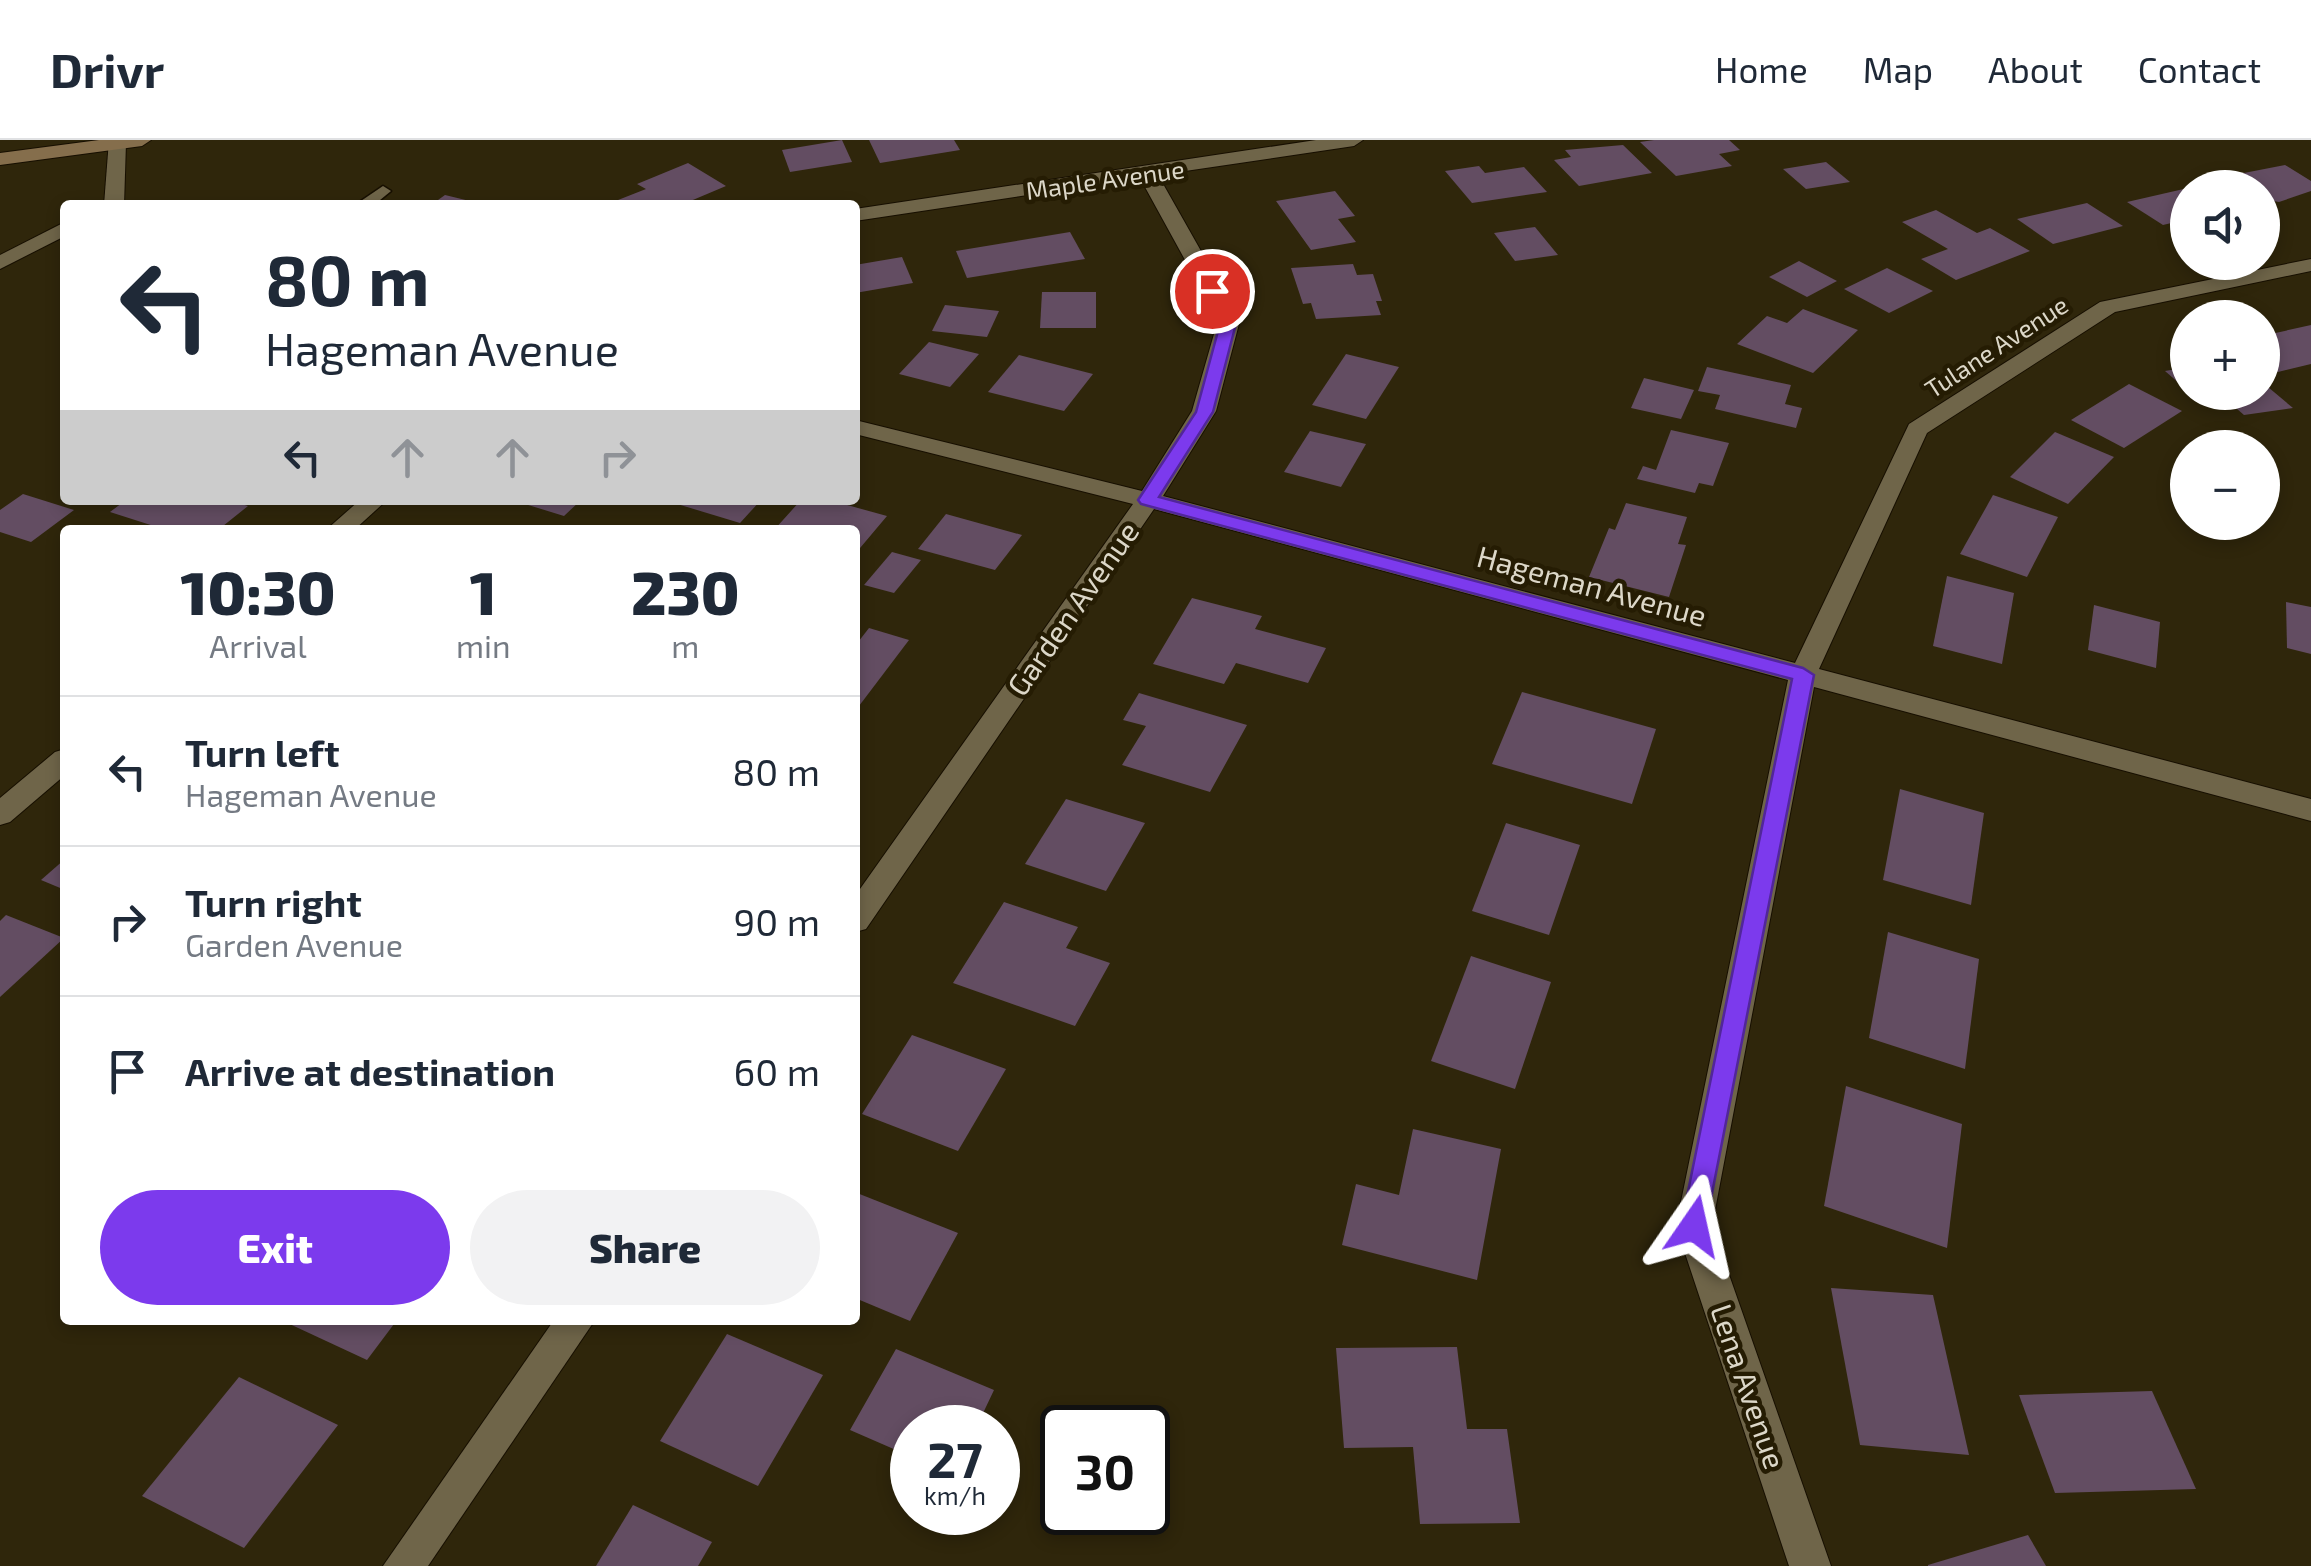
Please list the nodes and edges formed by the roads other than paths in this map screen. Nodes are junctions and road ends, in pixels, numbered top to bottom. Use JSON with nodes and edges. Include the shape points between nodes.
{"nodes":[{"id":1,"x":142,"y":140,"type":"edge"},
{"id":2,"x":1354,"y":140,"type":"edge"},
{"id":3,"x":116,"y":144,"type":"junction"},
{"id":4,"x":0,"y":159,"type":"edge"},
{"id":5,"x":1146,"y":174,"type":"junction"},
{"id":6,"x":384,"y":191,"type":"dead end"},
{"id":7,"x":114,"y":200,"type":"edge"},
{"id":8,"x":370,"y":200,"type":"edge"},
{"id":9,"x":860,"y":214,"type":"edge"},
{"id":10,"x":60,"y":231,"type":"edge"},
{"id":11,"x":0,"y":264,"type":"edge"},
{"id":12,"x":2311,"y":265,"type":"edge"},
{"id":13,"x":860,"y":428,"type":"edge"},
{"id":14,"x":1148,"y":500,"type":"junction"},
{"id":15,"x":369,"y":505,"type":"edge"},
{"id":16,"x":345,"y":525,"type":"edge"},
{"id":17,"x":1803,"y":675,"type":"junction"},
{"id":18,"x":60,"y":764,"type":"edge"},
{"id":19,"x":2311,"y":810,"type":"edge"},
{"id":20,"x":0,"y":814,"type":"edge"},
{"id":21,"x":860,"y":913,"type":"edge"},
{"id":22,"x":573,"y":1325,"type":"edge"},
{"id":23,"x":404,"y":1566,"type":"edge"},
{"id":24,"x":1810,"y":1566,"type":"edge"}],
"edges":[{"from":1,"to":3,"type":"main road"},
{"from":2,"to":5,"type":"street","name":"Maple Avenue"},
{"from":3,"to":4,"type":"main road"},
{"from":3,"to":7,"type":"street"},
{"from":5,"to":9,"type":"street","name":"Maple Avenue"},
{"from":5,"to":14,"type":"street","name":"Garden Avenue","via":[[1229,320],[1204,412]]},
{"from":6,"to":8,"type":"lane"},
{"from":10,"to":11,"type":"street"},
{"from":12,"to":17,"type":"street","name":"Tulane Avenue","via":[[2108,307],[1917,430]]},
{"from":13,"to":14,"type":"street","name":"Hageman Avenue"},
{"from":14,"to":17,"type":"street","name":"Hageman Avenue"},
{"from":14,"to":21,"type":"street","name":"Garden Avenue"},
{"from":15,"to":16,"type":"street"},
{"from":17,"to":19,"type":"street","name":"Hageman Avenue"},
{"from":17,"to":24,"type":"street","name":"Lena Avenue","via":[[1694,1226]]},
{"from":18,"to":20,"type":"street"},
{"from":22,"to":23,"type":"street"}]}
